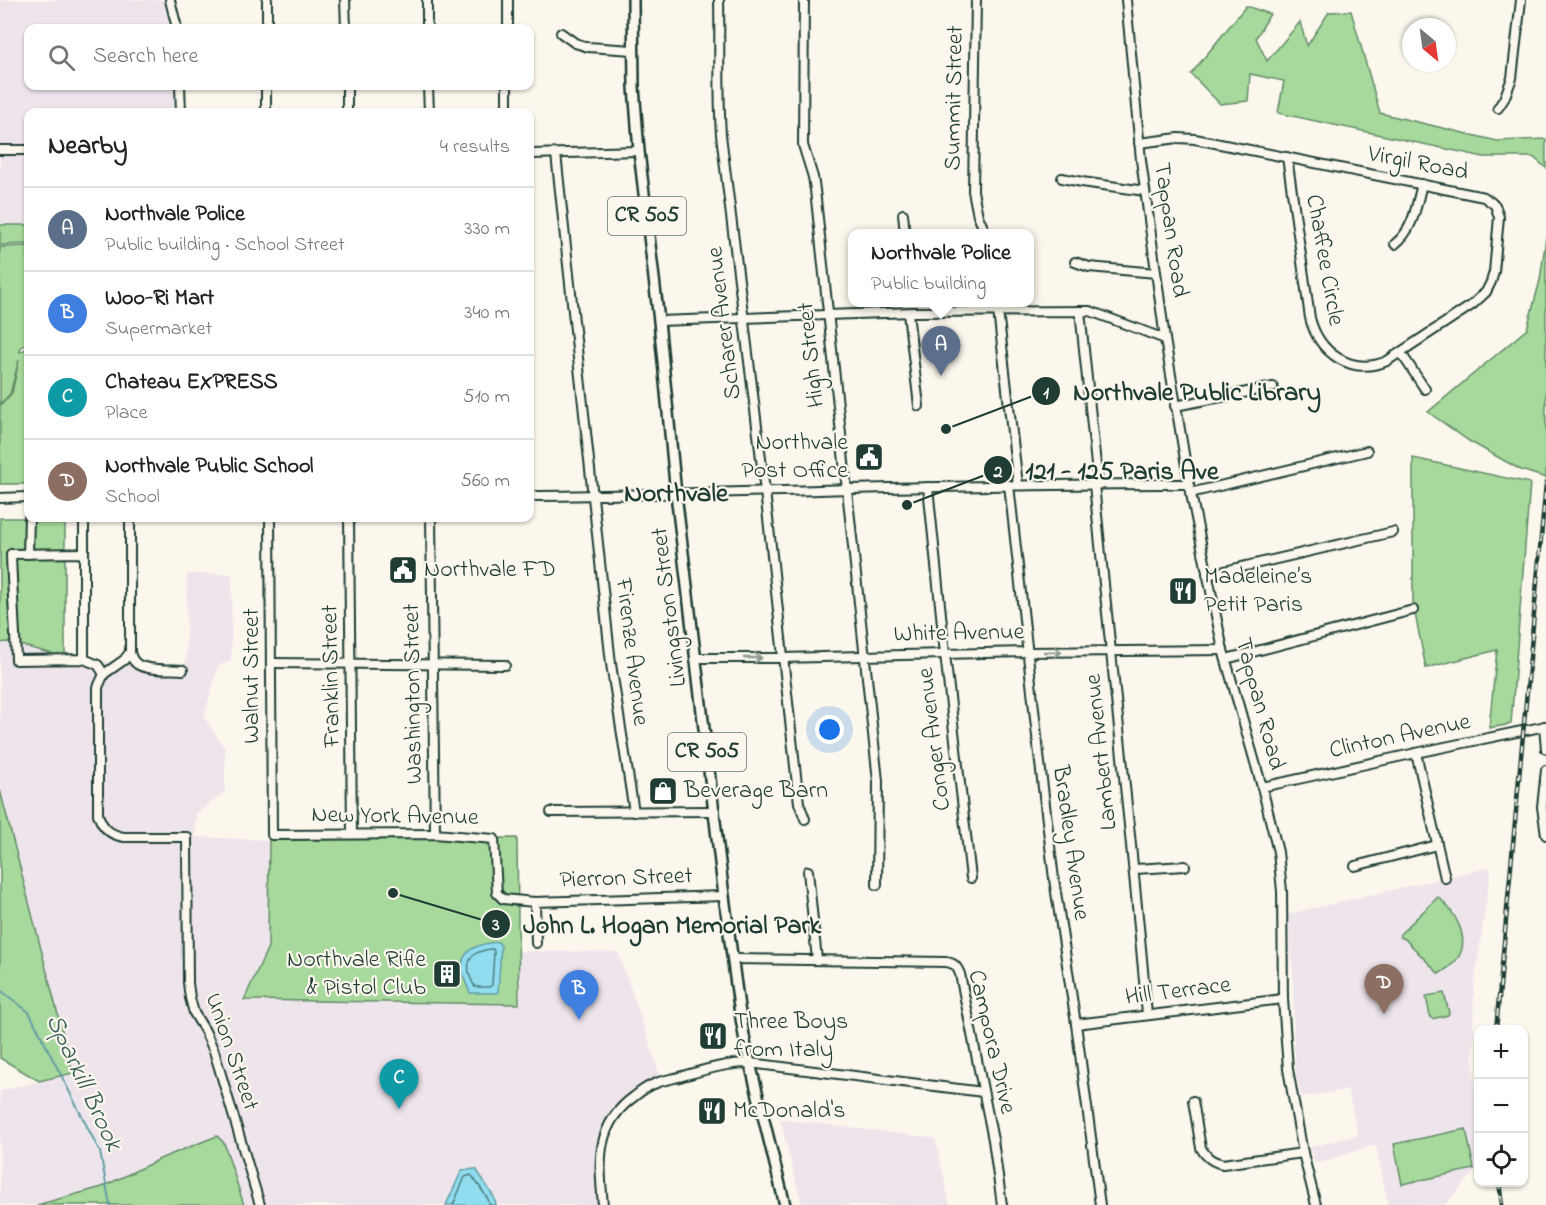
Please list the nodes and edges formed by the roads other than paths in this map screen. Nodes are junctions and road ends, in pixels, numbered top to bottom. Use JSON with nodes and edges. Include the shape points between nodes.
{"nodes":[{"id":1,"x":170,"y":0,"type":"edge"},
{"id":2,"x":267,"y":0,"type":"edge"},
{"id":3,"x":345,"y":0,"type":"edge"},
{"id":4,"x":508,"y":0,"type":"edge"},
{"id":5,"x":633,"y":0,"type":"edge"},
{"id":6,"x":719,"y":0,"type":"edge"},
{"id":7,"x":804,"y":0,"type":"edge"},
{"id":8,"x":976,"y":0,"type":"edge"},
{"id":9,"x":1126,"y":0,"type":"edge"},
{"id":10,"x":1521,"y":0,"type":"edge"},
{"id":11,"x":427,"y":1,"type":"edge"},
{"id":12,"x":176,"y":24,"type":"edge"},
{"id":13,"x":267,"y":24,"type":"edge"},
{"id":14,"x":346,"y":24,"type":"edge"},
{"id":15,"x":427,"y":24,"type":"edge"},
{"id":16,"x":508,"y":24,"type":"edge"},
{"id":17,"x":561,"y":33,"type":"dead end"},
{"id":18,"x":633,"y":50,"type":"junction"},
{"id":19,"x":180,"y":90,"type":"edge"},
{"id":20,"x":266,"y":90,"type":"edge"},
{"id":21,"x":347,"y":90,"type":"edge"},
{"id":22,"x":428,"y":90,"type":"edge"},
{"id":23,"x":507,"y":90,"type":"edge"},
{"id":24,"x":181,"y":108,"type":"edge"},
{"id":25,"x":266,"y":108,"type":"edge"},
{"id":26,"x":347,"y":108,"type":"edge"},
{"id":27,"x":429,"y":108,"type":"edge"},
{"id":28,"x":507,"y":108,"type":"edge"},
{"id":29,"x":1498,"y":108,"type":"dead end"},
{"id":30,"x":1139,"y":143,"type":"junction"},
{"id":31,"x":0,"y":150,"type":"edge"},
{"id":32,"x":24,"y":150,"type":"edge"},
{"id":33,"x":639,"y":152,"type":"junction"},
{"id":34,"x":534,"y":154,"type":"edge"},
{"id":35,"x":556,"y":154,"type":"junction"},
{"id":36,"x":1287,"y":157,"type":"junction"},
{"id":37,"x":1062,"y":178,"type":"dead end"},
{"id":38,"x":1422,"y":184,"type":"junction"},
{"id":39,"x":1145,"y":191,"type":"junction"},
{"id":40,"x":903,"y":214,"type":"dead end"},
{"id":41,"x":904,"y":229,"type":"edge"},
{"id":42,"x":984,"y":229,"type":"edge"},
{"id":43,"x":1395,"y":244,"type":"dead end"},
{"id":44,"x":1075,"y":262,"type":"dead end"},
{"id":45,"x":1156,"y":273,"type":"junction"},
{"id":46,"x":911,"y":307,"type":"edge"},
{"id":47,"x":998,"y":307,"type":"edge"},
{"id":48,"x":1080,"y":311,"type":"junction"},
{"id":49,"x":910,"y":313,"type":"junction"},
{"id":50,"x":828,"y":314,"type":"junction"},
{"id":51,"x":744,"y":317,"type":"junction"},
{"id":52,"x":659,"y":321,"type":"junction"},
{"id":53,"x":1165,"y":339,"type":"junction"},
{"id":54,"x":1401,"y":352,"type":"junction"},
{"id":55,"x":1273,"y":387,"type":"dead end"},
{"id":56,"x":1425,"y":389,"type":"dead end"},
{"id":57,"x":919,"y":406,"type":"dead end"},
{"id":58,"x":1175,"y":406,"type":"junction"},
{"id":59,"x":1366,"y":451,"type":"dead end"},
{"id":60,"x":1096,"y":484,"type":"junction"},
{"id":61,"x":1014,"y":485,"type":"junction"},
{"id":62,"x":928,"y":487,"type":"junction"},
{"id":63,"x":1189,"y":488,"type":"junction"},
{"id":64,"x":846,"y":490,"type":"junction"},
{"id":65,"x":765,"y":491,"type":"junction"},
{"id":66,"x":676,"y":494,"type":"junction"},
{"id":67,"x":593,"y":495,"type":"junction"},
{"id":68,"x":534,"y":496,"type":"edge"},
{"id":69,"x":24,"y":497,"type":"edge"},
{"id":70,"x":0,"y":498,"type":"edge"},
{"id":71,"x":29,"y":522,"type":"edge"},
{"id":72,"x":130,"y":522,"type":"edge"},
{"id":73,"x":270,"y":522,"type":"edge"},
{"id":74,"x":349,"y":522,"type":"edge"},
{"id":75,"x":432,"y":522,"type":"edge"},
{"id":76,"x":84,"y":523,"type":"dead end"},
{"id":77,"x":1393,"y":532,"type":"dead end"},
{"id":78,"x":84,"y":553,"type":"junction"},
{"id":79,"x":28,"y":554,"type":"junction"},
{"id":80,"x":1207,"y":575,"type":"junction"},
{"id":81,"x":1413,"y":610,"type":"dead end"},
{"id":82,"x":1223,"y":650,"type":"junction"},
{"id":83,"x":1111,"y":651,"type":"junction"},
{"id":84,"x":130,"y":652,"type":"junction"},
{"id":85,"x":1028,"y":652,"type":"junction"},
{"id":86,"x":945,"y":654,"type":"junction"},
{"id":87,"x":864,"y":656,"type":"junction"},
{"id":88,"x":695,"y":658,"type":"junction"},
{"id":89,"x":782,"y":658,"type":"junction"},
{"id":90,"x":84,"y":659,"type":"junction"},
{"id":91,"x":1226,"y":659,"type":"junction"},
{"id":92,"x":271,"y":663,"type":"junction"},
{"id":93,"x":351,"y":664,"type":"junction"},
{"id":94,"x":433,"y":665,"type":"junction"},
{"id":95,"x":505,"y":665,"type":"dead end"},
{"id":96,"x":183,"y":670,"type":"dead end"},
{"id":97,"x":104,"y":674,"type":"junction"},
{"id":98,"x":1545,"y":726,"type":"edge"},
{"id":99,"x":1546,"y":749,"type":"edge"},
{"id":100,"x":1416,"y":753,"type":"junction"},
{"id":101,"x":1546,"y":770,"type":"edge"},
{"id":102,"x":1262,"y":788,"type":"junction"},
{"id":103,"x":715,"y":811,"type":"junction"},
{"id":104,"x":551,"y":812,"type":"dead end"},
{"id":105,"x":634,"y":812,"type":"junction"},
{"id":106,"x":805,"y":819,"type":"dead end"},
{"id":107,"x":352,"y":834,"type":"junction"},
{"id":108,"x":435,"y":834,"type":"junction"},
{"id":109,"x":272,"y":835,"type":"joint"},
{"id":110,"x":1546,"y":835,"type":"edge"},
{"id":111,"x":1437,"y":845,"type":"junction"},
{"id":112,"x":1185,"y":866,"type":"dead end"},
{"id":113,"x":1355,"y":866,"type":"dead end"},
{"id":114,"x":1135,"y":869,"type":"junction"},
{"id":115,"x":808,"y":871,"type":"dead end"},
{"id":116,"x":971,"y":878,"type":"dead end"},
{"id":117,"x":1445,"y":878,"type":"dead end"},
{"id":118,"x":877,"y":885,"type":"dead end"},
{"id":119,"x":724,"y":896,"type":"junction"},
{"id":120,"x":535,"y":902,"type":"junction"},
{"id":121,"x":536,"y":944,"type":"dead end"},
{"id":122,"x":955,"y":952,"type":"dead end"},
{"id":123,"x":733,"y":959,"type":"junction"},
{"id":124,"x":817,"y":960,"type":"junction"},
{"id":125,"x":952,"y":963,"type":"junction"},
{"id":126,"x":1283,"y":999,"type":"junction"},
{"id":127,"x":1148,"y":1015,"type":"junction"},
{"id":128,"x":1076,"y":1024,"type":"junction"},
{"id":129,"x":750,"y":1063,"type":"junction"},
{"id":130,"x":983,"y":1092,"type":"junction"},
{"id":131,"x":1193,"y":1101,"type":"dead end"},
{"id":132,"x":1303,"y":1153,"type":"junction"},
{"id":133,"x":260,"y":1205,"type":"edge"},
{"id":134,"x":603,"y":1205,"type":"edge"},
{"id":135,"x":785,"y":1205,"type":"edge"},
{"id":136,"x":1002,"y":1205,"type":"edge"},
{"id":137,"x":1100,"y":1205,"type":"edge"},
{"id":138,"x":1316,"y":1205,"type":"edge"}],
"edges":[{"from":1,"to":12,"type":"street"},
{"from":2,"to":13,"type":"street"},
{"from":3,"to":14,"type":"street"},
{"from":4,"to":16,"type":"street"},
{"from":5,"to":18,"type":"main road","name":"Livingston Street","number":"CR 505"},
{"from":6,"to":51,"type":"street","name":"Scharer Avenue","via":[[719,112]]},
{"from":7,"to":50,"type":"street","name":"High Street","via":[[803,145],[815,190]]},
{"from":8,"to":42,"type":"street","name":"Summit Street","via":[[974,196]]},
{"from":9,"to":30,"type":"street","name":"Tappan Road"},
{"from":10,"to":29,"type":"street","via":[[1512,78]]},
{"from":11,"to":15,"type":"street"},
{"from":17,"to":18,"type":"street","via":[[588,47]]},
{"from":18,"to":33,"type":"main road","name":"Livingston Street","number":"CR 505"},
{"from":19,"to":24,"type":"street"},
{"from":20,"to":25,"type":"street"},
{"from":21,"to":26,"type":"street"},
{"from":22,"to":27,"type":"street"},
{"from":23,"to":28,"type":"street"},
{"from":30,"to":36,"type":"street","name":"Virgil Road","via":[[1190,138]]},
{"from":30,"to":39,"type":"street","name":"Tappan Road"},
{"from":31,"to":32,"type":"street"},
{"from":33,"to":35,"type":"street"},
{"from":33,"to":52,"type":"main road","name":"Livingston Street","number":"CR 505"},
{"from":34,"to":35,"type":"street"},
{"from":35,"to":67,"type":"street","name":"Firenze Avenue"},
{"from":36,"to":38,"type":"street","name":"Virgil Road"},
{"from":36,"to":54,"type":"street","name":"Chaffee Circle","via":[[1310,318],[1317,338],[1340,359],[1361,366],[1387,362]]},
{"from":37,"to":39,"type":"street"},
{"from":38,"to":43,"type":"street","via":[[1411,224]]},
{"from":38,"to":54,"type":"street","name":"Virgil Road","via":[[1484,197],[1495,205],[1499,217],[1494,273],[1479,299]]},
{"from":39,"to":45,"type":"street","name":"Tappan Road"},
{"from":40,"to":41,"type":"street"},
{"from":44,"to":45,"type":"street","via":[[1089,267]]},
{"from":45,"to":53,"type":"street","name":"Tappan Road"},
{"from":46,"to":49,"type":"street"},
{"from":47,"to":48,"type":"street"},
{"from":47,"to":49,"type":"street"},
{"from":47,"to":61,"type":"street","name":"Bradley Avenue"},
{"from":48,"to":53,"type":"street","via":[[1090,311]]},
{"from":48,"to":60,"type":"street","name":"Lambert Avenue"},
{"from":49,"to":50,"type":"street"},
{"from":49,"to":57,"type":"street"},
{"from":50,"to":51,"type":"street"},
{"from":50,"to":64,"type":"street","name":"High Street"},
{"from":51,"to":52,"type":"street"},
{"from":51,"to":65,"type":"street","name":"Scharer Avenue"},
{"from":52,"to":66,"type":"main road","name":"Livingston Street","number":"CR 505"},
{"from":53,"to":58,"type":"street","name":"Tappan Road"},
{"from":54,"to":56,"type":"street"},
{"from":55,"to":58,"type":"street"},
{"from":58,"to":63,"type":"street","name":"Tappan Road"},
{"from":59,"to":63,"type":"street"},
{"from":60,"to":61,"type":"street"},
{"from":60,"to":63,"type":"street"},
{"from":60,"to":83,"type":"street","name":"Lambert Avenue"},
{"from":61,"to":62,"type":"street"},
{"from":61,"to":85,"type":"street","name":"Bradley Avenue"},
{"from":62,"to":64,"type":"street"},
{"from":62,"to":86,"type":"street","name":"Conger Avenue"},
{"from":63,"to":80,"type":"street","name":"Tappan Road"},
{"from":64,"to":65,"type":"street"},
{"from":64,"to":87,"type":"street","name":"High Street"},
{"from":65,"to":66,"type":"street"},
{"from":65,"to":89,"type":"street","name":"Scharer Avenue"},
{"from":66,"to":67,"type":"street"},
{"from":66,"to":88,"type":"main road","name":"Livingston Street","number":"CR 505"},
{"from":67,"to":68,"type":"street"},
{"from":67,"to":105,"type":"street","name":"Firenze Avenue","via":[[611,664]]},
{"from":69,"to":70,"type":"street"},
{"from":71,"to":79,"type":"street"},
{"from":72,"to":84,"type":"street"},
{"from":73,"to":92,"type":"street","name":"Walnut Street"},
{"from":74,"to":93,"type":"street","name":"Franklin Street"},
{"from":75,"to":94,"type":"street","name":"Washington Street"},
{"from":76,"to":78,"type":"street"},
{"from":77,"to":80,"type":"street"},
{"from":78,"to":79,"type":"street"},
{"from":78,"to":90,"type":"street"},
{"from":79,"to":90,"type":"street","via":[[12,554],[16,660]]},
{"from":80,"to":82,"type":"street","name":"Tappan Road"},
{"from":81,"to":91,"type":"street"},
{"from":82,"to":83,"type":"street","name":"White Avenue"},
{"from":82,"to":91,"type":"street","name":"Tappan Road"},
{"from":85,"to":83,"type":"street","name":"White Avenue","one_way":true},
{"from":83,"to":114,"type":"street","name":"Lambert Avenue"},
{"from":84,"to":96,"type":"street","via":[[132,659],[145,668]]},
{"from":84,"to":97,"type":"street"},
{"from":85,"to":86,"type":"street","name":"White Avenue"},
{"from":85,"to":128,"type":"street","name":"Bradley Avenue","via":[[1054,879]]},
{"from":86,"to":87,"type":"street","name":"White Avenue"},
{"from":86,"to":116,"type":"street","name":"Conger Avenue"},
{"from":87,"to":89,"type":"street","name":"White Avenue"},
{"from":87,"to":118,"type":"street","name":"High Street","via":[[878,781]]},
{"from":88,"to":89,"type":"street","name":"White Avenue","one_way":true},
{"from":88,"to":103,"type":"main road","name":"Livingston Street","number":"CR 505"},
{"from":89,"to":106,"type":"street","name":"Scharer Avenue","via":[[799,803]]},
{"from":90,"to":97,"type":"street","via":[[98,664]]},
{"from":91,"to":102,"type":"street","name":"Tappan Road"},
{"from":92,"to":93,"type":"street"},
{"from":92,"to":109,"type":"street","name":"Walnut Street"},
{"from":93,"to":94,"type":"street"},
{"from":93,"to":107,"type":"street","name":"Franklin Street"},
{"from":94,"to":95,"type":"street"},
{"from":94,"to":108,"type":"street","name":"Washington Street"},
{"from":97,"to":133,"type":"street","name":"Union Street","via":[[98,687],[100,820],[108,832],[124,837],[187,837],[189,998],[214,1051]]},
{"from":98,"to":99,"type":"street"},
{"from":98,"to":100,"type":"street","name":"Clinton Avenue"},
{"from":100,"to":102,"type":"street","name":"Clinton Avenue"},
{"from":100,"to":111,"type":"street"},
{"from":101,"to":110,"type":"street","via":[[1542,807]]},
{"from":102,"to":126,"type":"street","name":"Tappan Road","via":[[1280,866]]},
{"from":103,"to":105,"type":"street"},
{"from":103,"to":119,"type":"main road","name":"Livingston Street","number":"CR 505"},
{"from":104,"to":105,"type":"street"},
{"from":107,"to":108,"type":"street","name":"New York Avenue"},
{"from":107,"to":109,"type":"street","name":"New York Avenue"},
{"from":108,"to":120,"type":"street","name":"New York Avenue","via":[[494,839],[497,893],[503,899]]},
{"from":111,"to":113,"type":"street"},
{"from":111,"to":117,"type":"street"},
{"from":112,"to":114,"type":"street"},
{"from":114,"to":127,"type":"street","name":"Lambert Avenue"},
{"from":115,"to":124,"type":"street"},
{"from":119,"to":120,"type":"street","name":"Pierron Street"},
{"from":119,"to":123,"type":"main road","name":"Livingston Street","number":"CR 505"},
{"from":120,"to":121,"type":"street","name":"Pierron Street"},
{"from":122,"to":125,"type":"street"},
{"from":123,"to":124,"type":"street","name":"Campora Drive"},
{"from":123,"to":129,"type":"main road","name":"Livingston Street","number":"CR 505"},
{"from":124,"to":125,"type":"street","name":"Campora Drive"},
{"from":125,"to":130,"type":"street","name":"Campora Drive","via":[[960,974]]},
{"from":126,"to":127,"type":"street","name":"Hill Terrace"},
{"from":126,"to":132,"type":"street","name":"Tappan Road","via":[[1288,1069]]},
{"from":127,"to":128,"type":"street","name":"Hill Terrace"},
{"from":128,"to":137,"type":"street","name":"Bradley Avenue"},
{"from":129,"to":130,"type":"street"},
{"from":129,"to":134,"type":"street","via":[[735,1063],[659,1082],[620,1107],[607,1128],[600,1153]]},
{"from":129,"to":135,"type":"main road","name":"Livingston Street","number":"CR 505"},
{"from":130,"to":136,"type":"street","name":"Campora Drive"},
{"from":131,"to":132,"type":"street","via":[[1201,1148],[1215,1163]]},
{"from":132,"to":138,"type":"street","name":"Tappan Road"}]}
